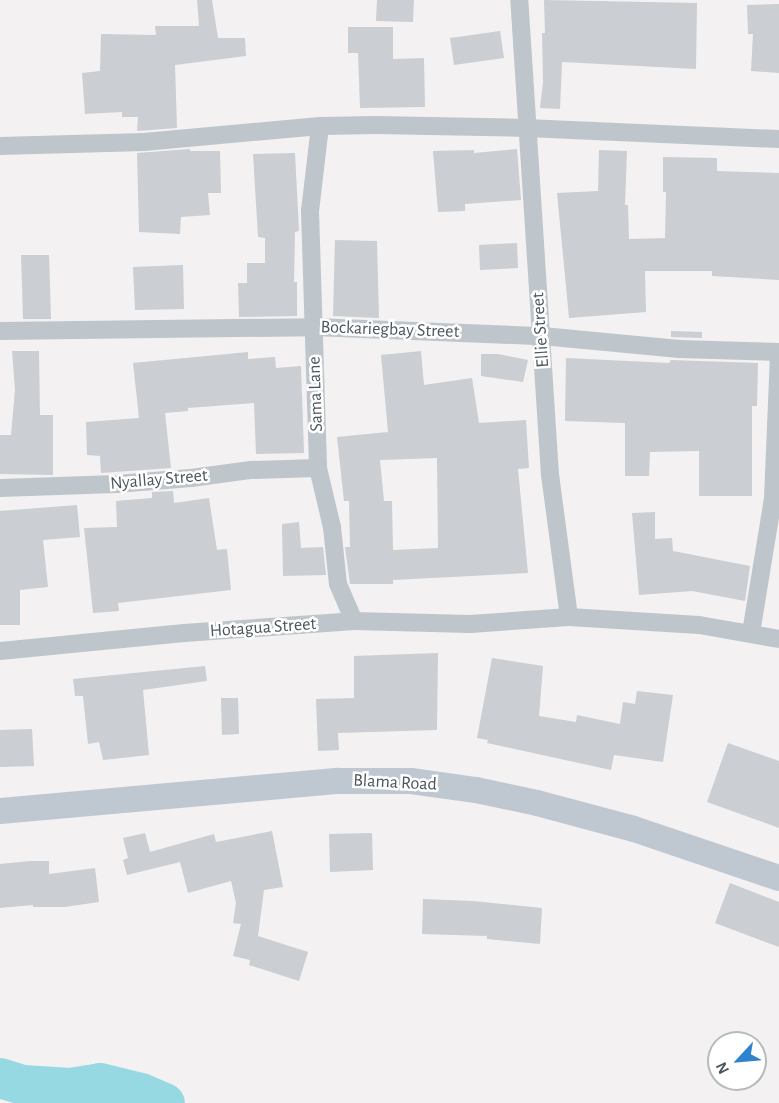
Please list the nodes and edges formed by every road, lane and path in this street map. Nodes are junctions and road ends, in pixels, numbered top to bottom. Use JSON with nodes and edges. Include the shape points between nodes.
{"nodes":[{"id":1,"x":519,"y":0,"type":"edge"},
{"id":2,"x":320,"y":126,"type":"junction"},
{"id":3,"x":526,"y":128,"type":"junction"},
{"id":4,"x":779,"y":139,"type":"edge"},
{"id":5,"x":0,"y":146,"type":"edge"},
{"id":6,"x":314,"y":327,"type":"junction"},
{"id":7,"x":0,"y":331,"type":"edge"},
{"id":8,"x":542,"y":336,"type":"junction"},
{"id":9,"x":779,"y":354,"type":"edge"},
{"id":10,"x":318,"y":468,"type":"junction"},
{"id":11,"x":0,"y":488,"type":"edge"},
{"id":12,"x":569,"y":617,"type":"junction"},
{"id":13,"x":354,"y":621,"type":"junction"},
{"id":14,"x":751,"y":633,"type":"junction"},
{"id":15,"x":779,"y":639,"type":"edge"},
{"id":16,"x":0,"y":651,"type":"edge"},
{"id":17,"x":0,"y":811,"type":"edge"},
{"id":18,"x":779,"y":878,"type":"edge"}],
"edges":[{"from":1,"to":3,"type":"street","name":"Ellie Street"},
{"from":2,"to":3,"type":"street"},
{"from":2,"to":5,"type":"street","via":[[144,142]]},
{"from":2,"to":6,"type":"street","name":"Sama Lane","via":[[309,211]]},
{"from":3,"to":4,"type":"street"},
{"from":3,"to":8,"type":"street","name":"Ellie Street"},
{"from":6,"to":7,"type":"street","name":"Bockariegbay Street"},
{"from":6,"to":8,"type":"street","name":"Bockariegbay Street"},
{"from":6,"to":10,"type":"street","name":"Sama Lane"},
{"from":8,"to":9,"type":"street","name":"Bockariegbay Street"},
{"from":8,"to":12,"type":"street","name":"Ellie Street","via":[[550,475]]},
{"from":9,"to":14,"type":"street","via":[[773,498]]},
{"from":10,"to":11,"type":"street","name":"Nyallay Street","via":[[251,470],[116,484]]},
{"from":10,"to":13,"type":"street","name":"Sama Lane","via":[[332,527],[338,584]]},
{"from":12,"to":13,"type":"street","name":"Hotagua Street","via":[[470,624]]},
{"from":12,"to":14,"type":"street","via":[[699,625]]},
{"from":13,"to":16,"type":"street","name":"Hotagua Street"},
{"from":14,"to":15,"type":"street"},
{"from":17,"to":18,"type":"street","name":"Blama Road","via":[[339,781],[411,781],[537,803],[634,829]]}]}
